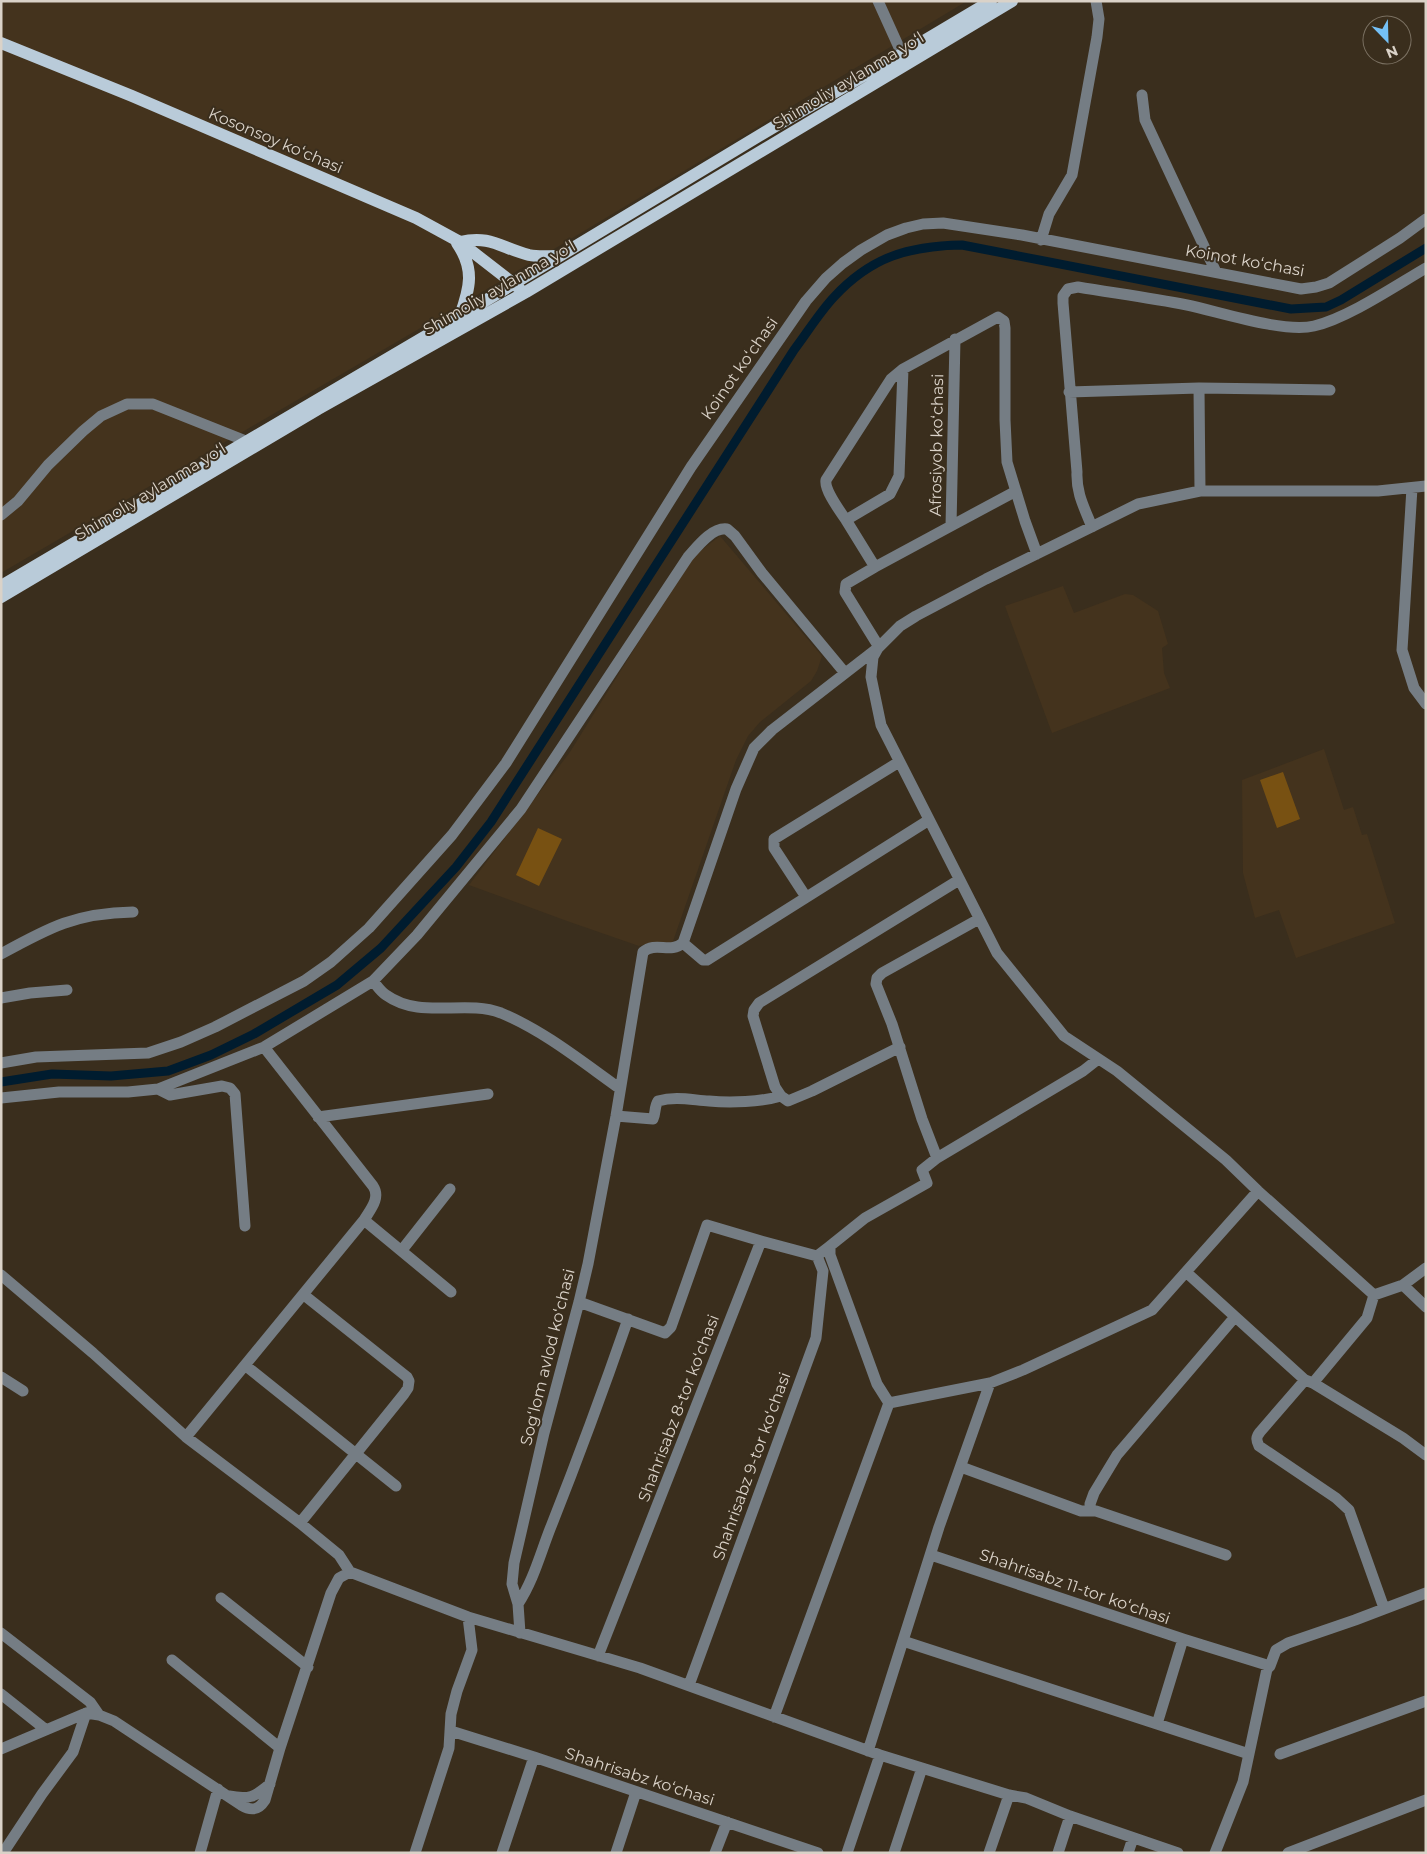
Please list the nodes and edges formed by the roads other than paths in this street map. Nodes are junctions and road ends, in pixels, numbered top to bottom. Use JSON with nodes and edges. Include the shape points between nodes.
{"nodes":[{"id":1,"x":878,"y":1,"type":"edge"},
{"id":2,"x":991,"y":1,"type":"edge"},
{"id":3,"x":1012,"y":1,"type":"edge"},
{"id":4,"x":1096,"y":1,"type":"edge"},
{"id":5,"x":1,"y":44,"type":"edge"},
{"id":6,"x":902,"y":54,"type":"junction"},
{"id":7,"x":1142,"y":95,"type":"dead end"},
{"id":8,"x":777,"y":125,"type":"junction"},
{"id":9,"x":785,"y":136,"type":"junction"},
{"id":10,"x":1426,"y":219,"type":"edge"},
{"id":11,"x":457,"y":240,"type":"junction"},
{"id":12,"x":1041,"y":240,"type":"junction"},
{"id":13,"x":559,"y":256,"type":"junction"},
{"id":14,"x":1426,"y":268,"type":"edge"},
{"id":15,"x":1216,"y":272,"type":"junction"},
{"id":16,"x":513,"y":284,"type":"junction"},
{"id":17,"x":526,"y":292,"type":"junction"},
{"id":18,"x":460,"y":316,"type":"junction"},
{"id":19,"x":955,"y":339,"type":"junction"},
{"id":20,"x":903,"y":369,"type":"junction"},
{"id":21,"x":1199,"y":388,"type":"junction"},
{"id":22,"x":1330,"y":390,"type":"dead end"},
{"id":23,"x":1069,"y":392,"type":"junction"},
{"id":24,"x":246,"y":441,"type":"junction"},
{"id":25,"x":1426,"y":486,"type":"edge"},
{"id":26,"x":1412,"y":488,"type":"junction"},
{"id":27,"x":1016,"y":491,"type":"junction"},
{"id":28,"x":1200,"y":491,"type":"junction"},
{"id":29,"x":1,"y":516,"type":"edge"},
{"id":30,"x":846,"y":520,"type":"junction"},
{"id":31,"x":951,"y":526,"type":"junction"},
{"id":32,"x":1092,"y":527,"type":"junction"},
{"id":33,"x":1037,"y":554,"type":"junction"},
{"id":34,"x":875,"y":567,"type":"junction"},
{"id":35,"x":1,"y":586,"type":"edge"},
{"id":36,"x":1,"y":598,"type":"edge"},
{"id":37,"x":879,"y":647,"type":"junction"},
{"id":38,"x":845,"y":673,"type":"junction"},
{"id":39,"x":1426,"y":704,"type":"edge"},
{"id":40,"x":898,"y":762,"type":"junction"},
{"id":41,"x":929,"y":820,"type":"junction"},
{"id":42,"x":959,"y":880,"type":"junction"},
{"id":43,"x":806,"y":898,"type":"junction"},
{"id":44,"x":133,"y":912,"type":"dead end"},
{"id":45,"x":979,"y":919,"type":"junction"},
{"id":46,"x":683,"y":944,"type":"junction"},
{"id":47,"x":1,"y":954,"type":"edge"},
{"id":48,"x":373,"y":981,"type":"junction"},
{"id":49,"x":67,"y":990,"type":"dead end"},
{"id":50,"x":1,"y":998,"type":"edge"},
{"id":51,"x":264,"y":1047,"type":"junction"},
{"id":52,"x":900,"y":1048,"type":"junction"},
{"id":53,"x":1097,"y":1060,"type":"junction"},
{"id":54,"x":1,"y":1063,"type":"edge"},
{"id":55,"x":619,"y":1088,"type":"junction"},
{"id":56,"x":158,"y":1089,"type":"junction"},
{"id":57,"x":488,"y":1094,"type":"dead end"},
{"id":58,"x":781,"y":1096,"type":"junction"},
{"id":59,"x":1,"y":1098,"type":"edge"},
{"id":60,"x":616,"y":1116,"type":"junction"},
{"id":61,"x":318,"y":1117,"type":"junction"},
{"id":62,"x":937,"y":1158,"type":"junction"},
{"id":63,"x":450,"y":1189,"type":"dead end"},
{"id":64,"x":1258,"y":1191,"type":"junction"},
{"id":65,"x":364,"y":1220,"type":"junction"},
{"id":66,"x":245,"y":1226,"type":"dead end"},
{"id":67,"x":761,"y":1241,"type":"junction"},
{"id":68,"x":830,"y":1246,"type":"junction"},
{"id":69,"x":402,"y":1250,"type":"junction"},
{"id":70,"x":817,"y":1256,"type":"junction"},
{"id":71,"x":1426,"y":1268,"type":"edge"},
{"id":72,"x":1187,"y":1273,"type":"junction"},
{"id":73,"x":1,"y":1275,"type":"edge"},
{"id":74,"x":1403,"y":1285,"type":"junction"},
{"id":75,"x":452,"y":1292,"type":"dead end"},
{"id":76,"x":1374,"y":1294,"type":"junction"},
{"id":77,"x":304,"y":1295,"type":"junction"},
{"id":78,"x":579,"y":1302,"type":"junction"},
{"id":79,"x":1426,"y":1307,"type":"edge"},
{"id":80,"x":1234,"y":1318,"type":"junction"},
{"id":81,"x":628,"y":1319,"type":"junction"},
{"id":82,"x":246,"y":1366,"type":"junction"},
{"id":83,"x":1,"y":1377,"type":"edge"},
{"id":84,"x":1309,"y":1381,"type":"junction"},
{"id":85,"x":990,"y":1383,"type":"junction"},
{"id":86,"x":23,"y":1391,"type":"dead end"},
{"id":87,"x":889,"y":1403,"type":"junction"},
{"id":88,"x":186,"y":1437,"type":"junction"},
{"id":89,"x":356,"y":1452,"type":"junction"},
{"id":90,"x":1426,"y":1455,"type":"edge"},
{"id":91,"x":961,"y":1467,"type":"junction"},
{"id":92,"x":396,"y":1486,"type":"dead end"},
{"id":93,"x":1091,"y":1511,"type":"junction"},
{"id":94,"x":300,"y":1523,"type":"junction"},
{"id":95,"x":931,"y":1555,"type":"junction"},
{"id":96,"x":1226,"y":1555,"type":"dead end"},
{"id":97,"x":350,"y":1572,"type":"junction"},
{"id":98,"x":1426,"y":1593,"type":"edge"},
{"id":99,"x":221,"y":1598,"type":"dead end"},
{"id":100,"x":518,"y":1604,"type":"junction"},
{"id":101,"x":1384,"y":1608,"type":"junction"},
{"id":102,"x":468,"y":1617,"type":"junction"},
{"id":103,"x":1,"y":1633,"type":"edge"},
{"id":104,"x":520,"y":1633,"type":"junction"},
{"id":105,"x":1183,"y":1640,"type":"junction"},
{"id":106,"x":903,"y":1641,"type":"junction"},
{"id":107,"x":598,"y":1656,"type":"junction"},
{"id":108,"x":172,"y":1660,"type":"dead end"},
{"id":109,"x":1270,"y":1666,"type":"junction"},
{"id":110,"x":308,"y":1667,"type":"junction"},
{"id":111,"x":689,"y":1685,"type":"junction"},
{"id":112,"x":1,"y":1694,"type":"edge"},
{"id":113,"x":1426,"y":1701,"type":"edge"},
{"id":114,"x":86,"y":1712,"type":"junction"},
{"id":115,"x":99,"y":1715,"type":"junction"},
{"id":116,"x":774,"y":1717,"type":"junction"},
{"id":117,"x":1157,"y":1724,"type":"junction"},
{"id":118,"x":45,"y":1729,"type":"junction"},
{"id":119,"x":451,"y":1731,"type":"junction"},
{"id":120,"x":280,"y":1748,"type":"junction"},
{"id":121,"x":1,"y":1749,"type":"edge"},
{"id":122,"x":868,"y":1750,"type":"junction"},
{"id":123,"x":1249,"y":1754,"type":"junction"},
{"id":124,"x":1280,"y":1754,"type":"dead end"},
{"id":125,"x":880,"y":1755,"type":"junction"},
{"id":126,"x":534,"y":1757,"type":"junction"},
{"id":127,"x":922,"y":1768,"type":"junction"},
{"id":128,"x":636,"y":1792,"type":"junction"},
{"id":129,"x":222,"y":1793,"type":"junction"},
{"id":130,"x":1009,"y":1795,"type":"junction"},
{"id":131,"x":1426,"y":1800,"type":"edge"},
{"id":132,"x":1070,"y":1816,"type":"junction"},
{"id":133,"x":727,"y":1822,"type":"junction"},
{"id":134,"x":1133,"y":1838,"type":"junction"},
{"id":135,"x":3,"y":1853,"type":"edge"},
{"id":136,"x":200,"y":1853,"type":"edge"},
{"id":137,"x":415,"y":1853,"type":"edge"},
{"id":138,"x":502,"y":1853,"type":"edge"},
{"id":139,"x":616,"y":1853,"type":"edge"},
{"id":140,"x":715,"y":1853,"type":"edge"},
{"id":141,"x":818,"y":1853,"type":"edge"},
{"id":142,"x":847,"y":1853,"type":"edge"},
{"id":143,"x":894,"y":1853,"type":"edge"},
{"id":144,"x":989,"y":1853,"type":"edge"},
{"id":145,"x":1058,"y":1853,"type":"edge"},
{"id":146,"x":1128,"y":1853,"type":"edge"},
{"id":147,"x":1178,"y":1853,"type":"edge"},
{"id":148,"x":1214,"y":1853,"type":"edge"},
{"id":149,"x":1288,"y":1853,"type":"edge"}],
"edges":[{"from":1,"to":6,"type":"street"},
{"from":2,"to":6,"type":"main road","name":"Shimoliy aylanma yoʻl"},
{"from":3,"to":9,"type":"main road","name":"Shimoliy aylanma yoʻl"},
{"from":4,"to":12,"type":"street","via":[[1097,37],[1072,175],[1049,214]]},
{"from":5,"to":11,"type":"main road","name":"Kosonsoy koʻchasi","via":[[365,196]]},
{"from":6,"to":8,"type":"main road","name":"Shimoliy aylanma yoʻl"},
{"from":7,"to":15,"type":"street","via":[[1145,120]]},
{"from":8,"to":9,"type":"main road"},
{"from":8,"to":13,"type":"main road","name":"Shimoliy aylanma yoʻl"},
{"from":9,"to":17,"type":"main road","name":"Shimoliy aylanma yoʻl"},
{"from":10,"to":15,"type":"street","name":"Koinot koʻchasi","via":[[1348,271],[1316,287],[1301,289]]},
{"from":11,"to":13,"type":"main road","via":[[486,240],[531,255]]},
{"from":11,"to":16,"type":"main road","name":"Kosonsoy koʻchasi"},
{"from":11,"to":18,"type":"main road","via":[[470,272]]},
{"from":12,"to":15,"type":"street","name":"Koinot koʻchasi"},
{"from":12,"to":54,"type":"street","name":"Koinot koʻchasi","via":[[953,224],[923,224],[887,235],[861,250],[826,278],[765,358],[691,466],[506,763],[452,835],[369,928],[331,962],[304,982],[215,1027],[148,1053],[36,1057]]},
{"from":13,"to":16,"type":"main road","name":"Shimoliy aylanma yoʻl"},
{"from":14,"to":23,"type":"street","via":[[1344,315],[1315,326],[1298,327],[1072,287],[1065,291],[1063,303]]},
{"from":16,"to":17,"type":"main road","name":"Kosonsoy koʻchasi"},
{"from":16,"to":18,"type":"main road","name":"Shimoliy aylanma yoʻl"},
{"from":17,"to":36,"type":"main road","name":"Shimoliy aylanma yoʻl","via":[[318,409]]},
{"from":18,"to":24,"type":"main road","name":"Shimoliy aylanma yoʻl"},
{"from":19,"to":20,"type":"street","name":"Afrosiyob koʻchasi"},
{"from":19,"to":27,"type":"street","name":"Afrosiyob koʻchasi","via":[[995,317],[1004,321],[1005,445]]},
{"from":19,"to":31,"type":"street","name":"Afrosiyob koʻchasi"},
{"from":20,"to":30,"type":"street","via":[[899,476],[890,494]]},
{"from":20,"to":30,"type":"street","name":"Afrosiyob koʻchasi","via":[[891,379],[826,480],[825,484]]},
{"from":21,"to":22,"type":"street"},
{"from":21,"to":23,"type":"street"},
{"from":21,"to":28,"type":"street"},
{"from":23,"to":32,"type":"street","via":[[1078,493]]},
{"from":24,"to":29,"type":"street","via":[[153,404],[127,404],[101,416],[83,430]]},
{"from":24,"to":35,"type":"main road","name":"Shimoliy aylanma yoʻl"},
{"from":25,"to":26,"type":"street"},
{"from":26,"to":28,"type":"street","via":[[1378,491]]},
{"from":26,"to":39,"type":"street","via":[[1402,650],[1414,688]]},
{"from":27,"to":31,"type":"street"},
{"from":27,"to":33,"type":"street","name":"Afrosiyob koʻchasi"},
{"from":28,"to":32,"type":"street","via":[[1138,504]]},
{"from":30,"to":34,"type":"street","name":"Afrosiyob koʻchasi"},
{"from":31,"to":34,"type":"street","name":"Afrosiyob koʻchasi"},
{"from":32,"to":33,"type":"street"},
{"from":33,"to":37,"type":"street","via":[[929,608],[900,626]]},
{"from":34,"to":37,"type":"street","name":"Afrosiyob koʻchasi","via":[[844,588]]},
{"from":37,"to":38,"type":"street"},
{"from":37,"to":40,"type":"street","via":[[873,657],[871,677],[881,725]]},
{"from":38,"to":46,"type":"street","via":[[754,748],[736,789]]},
{"from":38,"to":48,"type":"street","via":[[735,536],[727,529],[718,530],[700,544],[683,564],[521,809],[417,936]]},
{"from":40,"to":41,"type":"street"},
{"from":40,"to":43,"type":"street","via":[[774,839],[774,848]]},
{"from":41,"to":42,"type":"street"},
{"from":41,"to":43,"type":"street"},
{"from":42,"to":45,"type":"street"},
{"from":42,"to":58,"type":"street","via":[[759,1003],[753,1016],[775,1087]]},
{"from":43,"to":46,"type":"street","via":[[707,960],[702,960]]},
{"from":44,"to":47,"type":"street","via":[[108,913],[59,924]]},
{"from":45,"to":52,"type":"street","via":[[877,978],[876,988]]},
{"from":45,"to":53,"type":"street","via":[[997,953],[1064,1036]]},
{"from":46,"to":55,"type":"street","name":"Sogʻlom avlod koʻchasi","via":[[671,949],[648,948],[643,952]]},
{"from":48,"to":51,"type":"street"},
{"from":48,"to":55,"type":"street","via":[[386,995],[408,1005],[433,1010],[491,1010],[502,1014],[540,1032]]},
{"from":49,"to":50,"type":"street"},
{"from":51,"to":56,"type":"street"},
{"from":51,"to":61,"type":"street"},
{"from":52,"to":58,"type":"street","via":[[797,1098],[788,1101]]},
{"from":52,"to":62,"type":"street"},
{"from":53,"to":62,"type":"street"},
{"from":53,"to":64,"type":"street","via":[[1117,1072],[1204,1142]]},
{"from":55,"to":60,"type":"street","name":"Sogʻlom avlod koʻchasi"},
{"from":56,"to":59,"type":"street","via":[[59,1092]]},
{"from":56,"to":66,"type":"street","via":[[170,1095],[222,1086],[235,1094]]},
{"from":57,"to":61,"type":"street"},
{"from":58,"to":60,"type":"street","via":[[770,1100],[711,1102],[668,1098],[658,1101],[653,1120]]},
{"from":60,"to":78,"type":"street","name":"Sogʻlom avlod koʻchasi"},
{"from":61,"to":65,"type":"street","via":[[376,1191],[374,1203]]},
{"from":62,"to":68,"type":"street","via":[[922,1170],[926,1183],[865,1218]]},
{"from":63,"to":69,"type":"street"},
{"from":64,"to":72,"type":"street"},
{"from":64,"to":76,"type":"street"},
{"from":65,"to":69,"type":"street"},
{"from":65,"to":77,"type":"street"},
{"from":67,"to":70,"type":"street"},
{"from":67,"to":81,"type":"street","via":[[707,1225],[669,1331],[662,1333]]},
{"from":67,"to":107,"type":"street","name":"Shahrisabz 8-tor koʻchasi"},
{"from":68,"to":70,"type":"street"},
{"from":68,"to":87,"type":"street","via":[[830,1255],[877,1384]]},
{"from":69,"to":75,"type":"street"},
{"from":70,"to":111,"type":"street","name":"Shahrisabz 9-tor koʻchasi","via":[[823,1271],[816,1338]]},
{"from":71,"to":74,"type":"street"},
{"from":72,"to":80,"type":"street"},
{"from":72,"to":85,"type":"street","via":[[1152,1310]]},
{"from":73,"to":88,"type":"street","via":[[93,1352]]},
{"from":74,"to":76,"type":"street"},
{"from":74,"to":79,"type":"street"},
{"from":76,"to":84,"type":"street","via":[[1367,1318]]},
{"from":77,"to":82,"type":"street"},
{"from":77,"to":89,"type":"street","via":[[410,1381],[408,1388]]},
{"from":78,"to":81,"type":"street"},
{"from":78,"to":100,"type":"street","name":"Sogʻlom avlod koʻchasi","via":[[514,1562],[512,1584]]},
{"from":80,"to":84,"type":"street"},
{"from":80,"to":93,"type":"street","via":[[1118,1455],[1094,1493]]},
{"from":81,"to":100,"type":"street","via":[[592,1426],[528,1588]]},
{"from":82,"to":88,"type":"street"},
{"from":82,"to":89,"type":"street"},
{"from":83,"to":86,"type":"street"},
{"from":84,"to":90,"type":"street","via":[[1404,1438]]},
{"from":84,"to":101,"type":"street","via":[[1260,1432],[1257,1442],[1349,1510]]},
{"from":85,"to":87,"type":"street"},
{"from":85,"to":91,"type":"street"},
{"from":87,"to":116,"type":"street"},
{"from":88,"to":94,"type":"street"},
{"from":89,"to":92,"type":"street"},
{"from":89,"to":94,"type":"street"},
{"from":91,"to":93,"type":"street","via":[[1081,1511]]},
{"from":91,"to":95,"type":"street"},
{"from":93,"to":96,"type":"street"},
{"from":94,"to":97,"type":"street","via":[[339,1555]]},
{"from":95,"to":105,"type":"street","name":"Shahrisabz 11-tor koʻchasi"},
{"from":95,"to":106,"type":"street"},
{"from":97,"to":102,"type":"street"},
{"from":97,"to":110,"type":"street","via":[[339,1578],[331,1593]]},
{"from":98,"to":101,"type":"street"},
{"from":99,"to":110,"type":"street"},
{"from":100,"to":104,"type":"street","name":"Sogʻlom avlod koʻchasi"},
{"from":101,"to":109,"type":"street","via":[[1288,1642],[1276,1650]]},
{"from":102,"to":104,"type":"street"},
{"from":102,"to":119,"type":"street","via":[[472,1650],[451,1714]]},
{"from":103,"to":115,"type":"street","via":[[90,1702]]},
{"from":104,"to":107,"type":"street"},
{"from":105,"to":109,"type":"street"},
{"from":105,"to":117,"type":"street","name":"Shahrisabz 11-tor koʻchasi"},
{"from":106,"to":117,"type":"street"},
{"from":106,"to":122,"type":"street"},
{"from":107,"to":111,"type":"street"},
{"from":108,"to":120,"type":"street"},
{"from":109,"to":123,"type":"street"},
{"from":110,"to":120,"type":"street"},
{"from":111,"to":116,"type":"street"},
{"from":112,"to":118,"type":"street"},
{"from":113,"to":124,"type":"street"},
{"from":114,"to":115,"type":"street"},
{"from":114,"to":118,"type":"street"},
{"from":114,"to":135,"type":"street","via":[[73,1752]]},
{"from":115,"to":129,"type":"street","via":[[114,1721]]},
{"from":116,"to":122,"type":"street"},
{"from":117,"to":123,"type":"street"},
{"from":118,"to":121,"type":"street"},
{"from":119,"to":126,"type":"street","name":"Shahrisabz koʻchasi"},
{"from":119,"to":137,"type":"street","via":[[449,1748]]},
{"from":120,"to":129,"type":"street","via":[[270,1784],[258,1795],[250,1798]]},
{"from":122,"to":125,"type":"street"},
{"from":123,"to":148,"type":"street","via":[[1243,1782]]},
{"from":125,"to":127,"type":"street"},
{"from":125,"to":142,"type":"street"},
{"from":126,"to":128,"type":"street","name":"Shahrisabz koʻchasi"},
{"from":126,"to":138,"type":"street"},
{"from":127,"to":130,"type":"street"},
{"from":127,"to":143,"type":"street"},
{"from":128,"to":133,"type":"street","name":"Shahrisabz koʻchasi"},
{"from":128,"to":139,"type":"street"},
{"from":129,"to":136,"type":"street"},
{"from":130,"to":132,"type":"street","via":[[1026,1798]]},
{"from":130,"to":144,"type":"street"},
{"from":131,"to":149,"type":"street"},
{"from":132,"to":134,"type":"street"},
{"from":132,"to":145,"type":"street"},
{"from":133,"to":140,"type":"street"},
{"from":133,"to":141,"type":"street","name":"Shahrisabz koʻchasi"},
{"from":134,"to":146,"type":"street"},
{"from":134,"to":147,"type":"street"}]}
